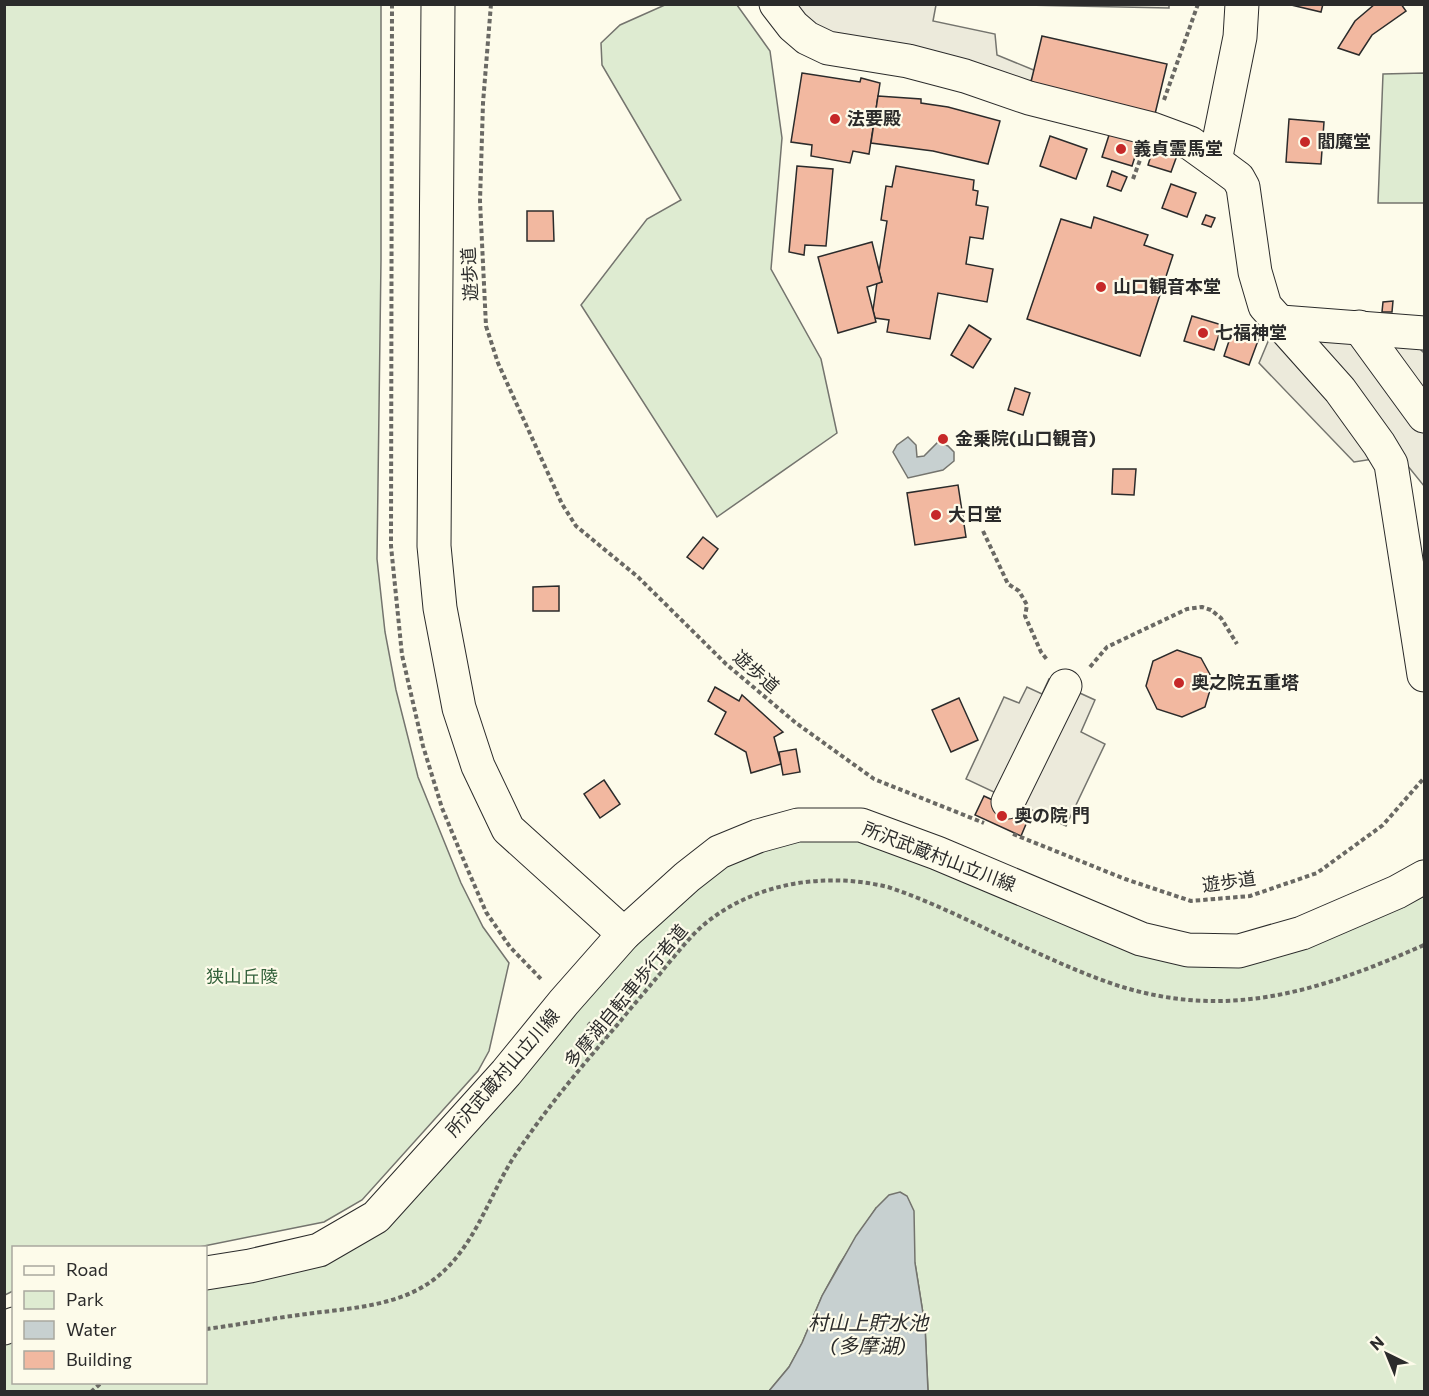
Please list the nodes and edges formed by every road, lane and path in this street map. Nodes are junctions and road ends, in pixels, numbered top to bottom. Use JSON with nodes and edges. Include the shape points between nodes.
{"nodes":[{"id":1,"x":438,"y":4,"type":"edge"},
{"id":2,"x":491,"y":4,"type":"edge"},
{"id":3,"x":776,"y":4,"type":"edge"},
{"id":4,"x":1198,"y":4,"type":"edge"},
{"id":5,"x":1242,"y":4,"type":"edge"},
{"id":6,"x":1177,"y":66,"type":"dead end"},
{"id":7,"x":1215,"y":161,"type":"junction"},
{"id":8,"x":1138,"y":164,"type":"dead end"},
{"id":9,"x":1132,"y":179,"type":"dead end"},
{"id":10,"x":1281,"y":322,"type":"junction"},
{"id":11,"x":1359,"y":327,"type":"junction"},
{"id":12,"x":1425,"y":333,"type":"edge"},
{"id":13,"x":1425,"y":416,"type":"edge"},
{"id":14,"x":983,"y":531,"type":"dead end"},
{"id":15,"x":1237,"y":644,"type":"dead end"},
{"id":16,"x":1041,"y":652,"type":"dead end"},
{"id":17,"x":1425,"y":675,"type":"edge"},
{"id":18,"x":1073,"y":679,"type":"joint"},
{"id":19,"x":1425,"y":778,"type":"edge"},
{"id":20,"x":1001,"y":820,"type":"junction"},
{"id":21,"x":1425,"y":877,"type":"edge"},
{"id":22,"x":624,"y":934,"type":"junction"},
{"id":23,"x":1425,"y":945,"type":"edge"},
{"id":24,"x":207,"y":1273,"type":"edge"},
{"id":25,"x":207,"y":1329,"type":"edge"}],
"edges":[{"from":1,"to":22,"type":"street","via":[[434,546],[449,659],[459,708],[478,766],[508,829]]},
{"from":2,"to":20,"type":"path","name":"遊歩道","via":[[480,201],[486,326],[498,363],[562,504],[576,526],[638,577],[726,664],[796,723],[874,778]]},
{"from":3,"to":7,"type":"street","via":[[807,38],[828,48],[908,61],[1029,98],[1152,129],[1190,143]]},
{"from":4,"to":6,"type":"path"},
{"from":5,"to":7,"type":"street","via":[[1240,37]]},
{"from":7,"to":10,"type":"street","via":[[1238,178],[1243,187],[1255,272],[1265,306]]},
{"from":8,"to":9,"type":"path"},
{"from":10,"to":11,"type":"street"},
{"from":10,"to":17,"type":"street","via":[[1340,390],[1390,464]]},
{"from":11,"to":12,"type":"street"},
{"from":11,"to":13,"type":"street"},
{"from":14,"to":16,"type":"path","via":[[1008,585],[1019,591],[1027,605],[1026,616]]},
{"from":15,"to":18,"type":"path","via":[[1221,618],[1211,610],[1187,609],[1107,647]]},
{"from":18,"to":20,"type":"street"},
{"from":19,"to":20,"type":"path","name":"遊歩道","via":[[1383,825],[1317,873],[1250,896],[1191,900],[1125,879]]},
{"from":21,"to":22,"type":"street","name":"所沢武蔵村山立川線","via":[[1302,933],[1239,951],[1188,950],[1141,939],[861,825],[798,825],[719,852]]},
{"from":22,"to":24,"type":"street","name":"所沢武蔵村山立川線","via":[[376,1217],[319,1250]]},
{"from":23,"to":25,"type":"path","name":"多摩湖自転車歩行者道","via":[[1322,986],[1289,994],[1227,1002],[1176,999],[1114,984],[888,887],[821,880],[764,891],[708,922],[681,949],[526,1139],[464,1248],[436,1278],[388,1302]]}]}
